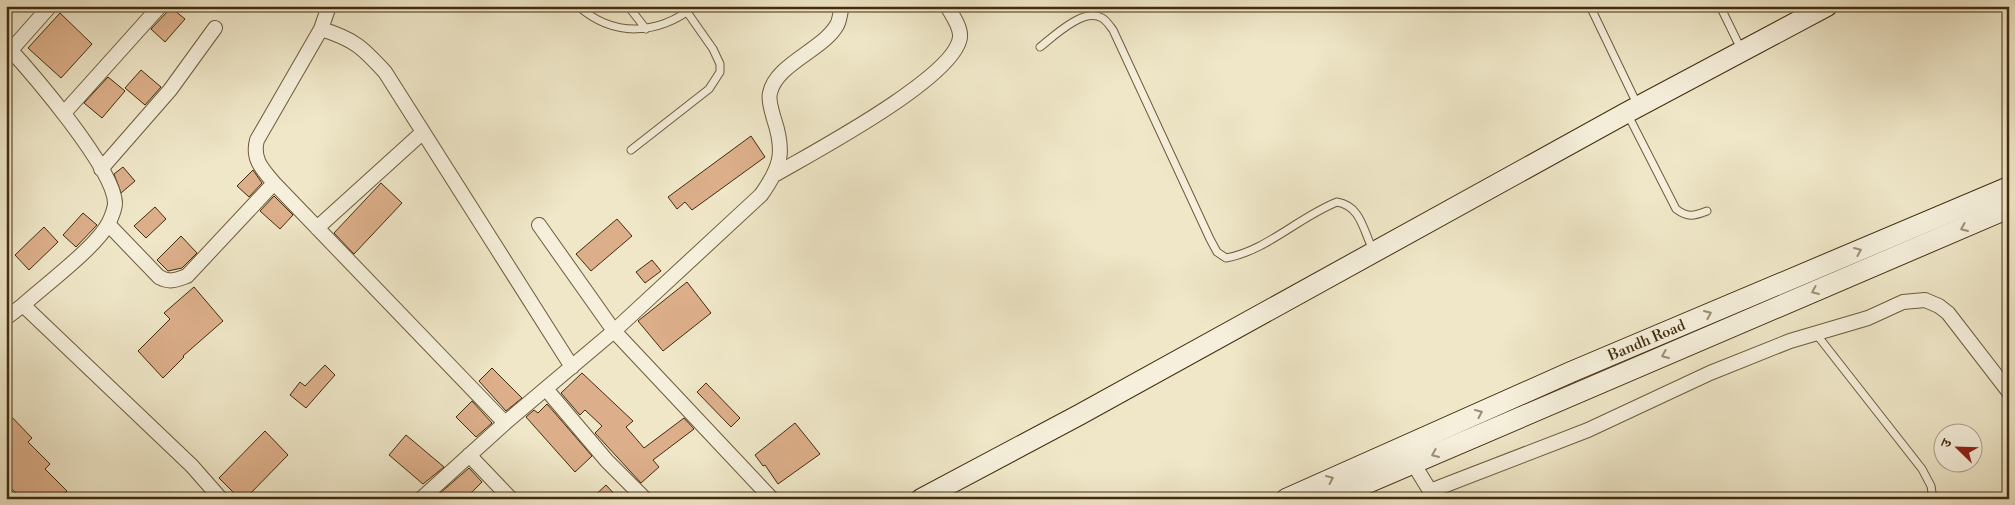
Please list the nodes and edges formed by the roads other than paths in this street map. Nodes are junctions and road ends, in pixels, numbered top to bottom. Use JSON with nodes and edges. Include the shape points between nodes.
{"nodes":[{"id":1,"x":50,"y":6,"type":"edge"},
{"id":2,"x":160,"y":6,"type":"edge"},
{"id":3,"x":329,"y":6,"type":"edge"},
{"id":4,"x":578,"y":6,"type":"edge"},
{"id":5,"x":628,"y":6,"type":"edge"},
{"id":6,"x":694,"y":6,"type":"edge"},
{"id":7,"x":842,"y":6,"type":"edge"},
{"id":8,"x":947,"y":6,"type":"edge"},
{"id":9,"x":1590,"y":6,"type":"edge"},
{"id":10,"x":1720,"y":6,"type":"edge"},
{"id":11,"x":1827,"y":6,"type":"edge"},
{"id":12,"x":687,"y":12,"type":"junction"},
{"id":13,"x":215,"y":28,"type":"dead end"},
{"id":14,"x":321,"y":29,"type":"junction"},
{"id":15,"x":646,"y":29,"type":"junction"},
{"id":16,"x":9,"y":47,"type":"edge"},
{"id":17,"x":1040,"y":47,"type":"dead end"},
{"id":18,"x":1743,"y":52,"type":"junction"},
{"id":19,"x":1632,"y":109,"type":"junction"},
{"id":20,"x":64,"y":113,"type":"junction"},
{"id":21,"x":423,"y":132,"type":"junction"},
{"id":22,"x":630,"y":150,"type":"dead end"},
{"id":23,"x":101,"y":169,"type":"junction"},
{"id":24,"x":776,"y":174,"type":"junction"},
{"id":25,"x":274,"y":182,"type":"junction"},
{"id":26,"x":2009,"y":187,"type":"edge"},
{"id":27,"x":2009,"y":208,"type":"edge"},
{"id":28,"x":1707,"y":211,"type":"dead end"},
{"id":29,"x":108,"y":224,"type":"junction"},
{"id":30,"x":539,"y":225,"type":"dead end"},
{"id":31,"x":318,"y":228,"type":"junction"},
{"id":32,"x":1373,"y":251,"type":"junction"},
{"id":33,"x":23,"y":305,"type":"junction"},
{"id":34,"x":6,"y":318,"type":"edge"},
{"id":35,"x":614,"y":331,"type":"junction"},
{"id":36,"x":1817,"y":335,"type":"junction"},
{"id":37,"x":572,"y":367,"type":"junction"},
{"id":38,"x":546,"y":389,"type":"junction"},
{"id":39,"x":2009,"y":392,"type":"edge"},
{"id":40,"x":505,"y":423,"type":"junction"},
{"id":41,"x":469,"y":455,"type":"junction"},
{"id":42,"x":1413,"y":463,"type":"junction"},
{"id":43,"x":1432,"y":495,"type":"edge"},
{"id":44,"x":217,"y":497,"type":"edge"},
{"id":45,"x":421,"y":499,"type":"edge"},
{"id":46,"x":511,"y":499,"type":"edge"},
{"id":47,"x":645,"y":499,"type":"edge"},
{"id":48,"x":772,"y":499,"type":"edge"},
{"id":49,"x":921,"y":499,"type":"edge"},
{"id":50,"x":1286,"y":499,"type":"edge"},
{"id":51,"x":1330,"y":499,"type":"edge"},
{"id":52,"x":1933,"y":499,"type":"edge"}],
"edges":[{"from":1,"to":16,"type":"street"},
{"from":2,"to":20,"type":"street"},
{"from":3,"to":14,"type":"street"},
{"from":4,"to":15,"type":"lane","via":[[609,26],[626,30]]},
{"from":5,"to":15,"type":"lane"},
{"from":6,"to":12,"type":"lane"},
{"from":7,"to":24,"type":"street","via":[[838,24],[826,39],[776,79],[769,93],[781,155]]},
{"from":8,"to":24,"type":"street","via":[[960,30],[960,39],[949,58],[898,101]]},
{"from":9,"to":19,"type":"lane"},
{"from":10,"to":18,"type":"lane"},
{"from":11,"to":18,"type":"main road"},
{"from":12,"to":15,"type":"lane","via":[[669,23]]},
{"from":12,"to":22,"type":"lane","via":[[713,49],[720,72],[709,90]]},
{"from":13,"to":23,"type":"street","via":[[170,90]]},
{"from":14,"to":21,"type":"street","via":[[344,36],[362,48],[385,72]]},
{"from":14,"to":25,"type":"street","via":[[257,140],[255,158]]},
{"from":16,"to":20,"type":"street"},
{"from":17,"to":32,"type":"lane","via":[[1075,21],[1090,15],[1102,18],[1113,30],[1216,252],[1226,258],[1238,256],[1336,202],[1348,204],[1357,212]]},
{"from":18,"to":19,"type":"main road"},
{"from":19,"to":28,"type":"lane","via":[[1676,209],[1687,216]]},
{"from":19,"to":32,"type":"main road"},
{"from":20,"to":23,"type":"street"},
{"from":21,"to":31,"type":"street"},
{"from":21,"to":37,"type":"street"},
{"from":23,"to":29,"type":"street","via":[[115,204]]},
{"from":24,"to":35,"type":"street","via":[[761,194]]},
{"from":25,"to":29,"type":"street","via":[[187,276],[177,280],[168,282],[159,277]]},
{"from":25,"to":31,"type":"street"},
{"from":50,"to":26,"type":"main road","name":"Bandh Road","one_way":true,"via":[[1571,372]]},
{"from":27,"to":42,"type":"main road","name":"Bandh Road","one_way":true},
{"from":29,"to":33,"type":"street","via":[[97,238]]},
{"from":30,"to":35,"type":"street"},
{"from":31,"to":40,"type":"street"},
{"from":32,"to":49,"type":"main road"},
{"from":33,"to":34,"type":"street"},
{"from":33,"to":44,"type":"street","via":[[192,466]]},
{"from":35,"to":37,"type":"street"},
{"from":35,"to":48,"type":"street"},
{"from":36,"to":39,"type":"street","via":[[1868,318],[1902,302],[1925,300],[1948,314]]},
{"from":36,"to":43,"type":"street","via":[[1790,341],[1710,373],[1588,430]]},
{"from":36,"to":52,"type":"lane","via":[[1922,469],[1931,486]]},
{"from":37,"to":38,"type":"street"},
{"from":38,"to":40,"type":"street"},
{"from":38,"to":47,"type":"street","via":[[607,461]]},
{"from":40,"to":41,"type":"street"},
{"from":41,"to":45,"type":"street"},
{"from":41,"to":46,"type":"street"},
{"from":42,"to":43,"type":"street"},
{"from":42,"to":51,"type":"main road","name":"Bandh Road"}]}
